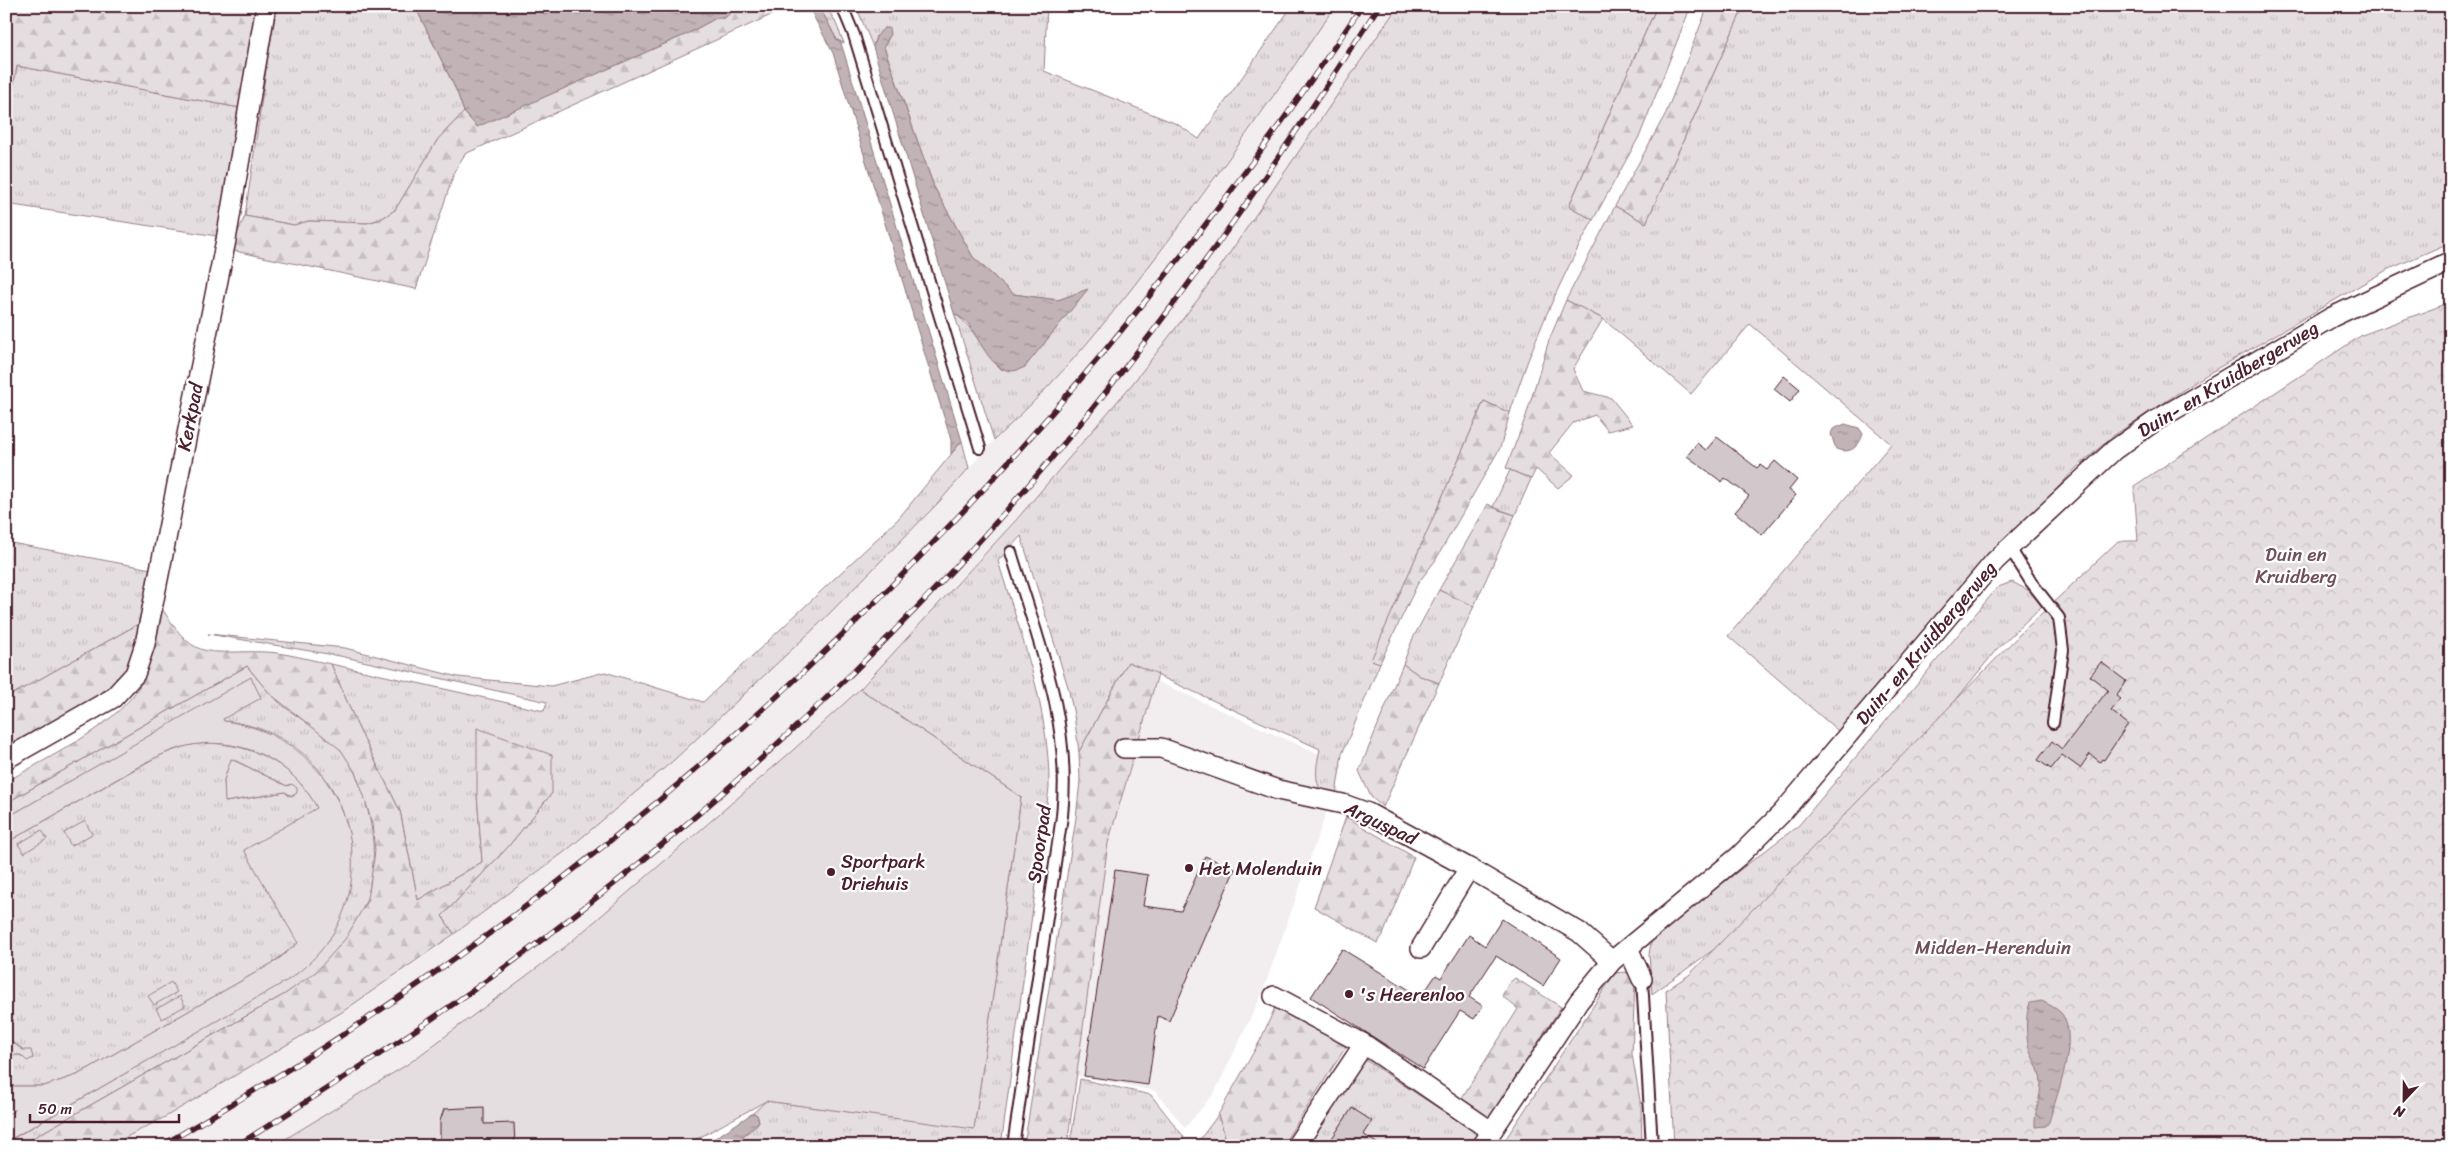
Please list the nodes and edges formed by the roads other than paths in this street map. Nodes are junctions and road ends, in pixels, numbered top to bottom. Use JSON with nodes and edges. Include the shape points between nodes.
{"nodes":[{"id":1,"x":266,"y":6,"type":"edge"},
{"id":2,"x":842,"y":6,"type":"edge"},
{"id":3,"x":2451,"y":260,"type":"edge"},
{"id":4,"x":980,"y":448,"type":"dead end"},
{"id":5,"x":1011,"y":552,"type":"dead end"},
{"id":6,"x":2013,"y":553,"type":"dead end"},
{"id":7,"x":2053,"y":723,"type":"dead end"},
{"id":8,"x":1124,"y":748,"type":"dead end"},
{"id":9,"x":6,"y":759,"type":"edge"},
{"id":10,"x":1469,"y":868,"type":"junction"},
{"id":11,"x":1421,"y":948,"type":"dead end"},
{"id":12,"x":1628,"y":948,"type":"junction"},
{"id":13,"x":1612,"y":960,"type":"junction"},
{"id":14,"x":1642,"y":979,"type":"joint"},
{"id":15,"x":1274,"y":996,"type":"dead end"},
{"id":16,"x":1364,"y":1044,"type":"junction"},
{"id":17,"x":1487,"y":1139,"type":"edge"},
{"id":18,"x":1013,"y":1146,"type":"edge"},
{"id":19,"x":1296,"y":1146,"type":"edge"},
{"id":20,"x":1652,"y":1146,"type":"edge"}],
"edges":[{"from":1,"to":9,"type":"street","name":"Kerkpad","via":[[226,240],[138,666],[135,674],[113,698]]},
{"from":2,"to":4,"type":"lane","via":[[859,51]]},
{"from":3,"to":12,"type":"street","name":"Duin- en Kruidbergerweg","via":[[2332,317],[2155,421],[2114,450],[1995,561],[1782,813],[1738,856]]},
{"from":5,"to":18,"type":"lane","name":"Spoorpad","via":[[1056,699],[1065,771],[1062,816]]},
{"from":6,"to":7,"type":"lane","via":[[2059,618],[2063,650]]},
{"from":8,"to":10,"type":"street","name":"Arguspad","via":[[1161,748],[1278,790],[1343,804],[1368,813]]},
{"from":10,"to":11,"type":"street"},
{"from":10,"to":13,"type":"street","name":"Arguspad","via":[[1579,932]]},
{"from":12,"to":13,"type":"street","name":"Duin- en Kruidbergerweg"},
{"from":12,"to":14,"type":"street"},
{"from":13,"to":17,"type":"street","name":"Duin- en Kruidbergerweg","via":[[1579,1001]]},
{"from":14,"to":20,"type":"lane"},
{"from":15,"to":16,"type":"street","name":"Duin- en Kruidbergerweg"},
{"from":16,"to":17,"type":"street","name":"Duin- en Kruidbergerweg"},
{"from":16,"to":19,"type":"street"}]}
